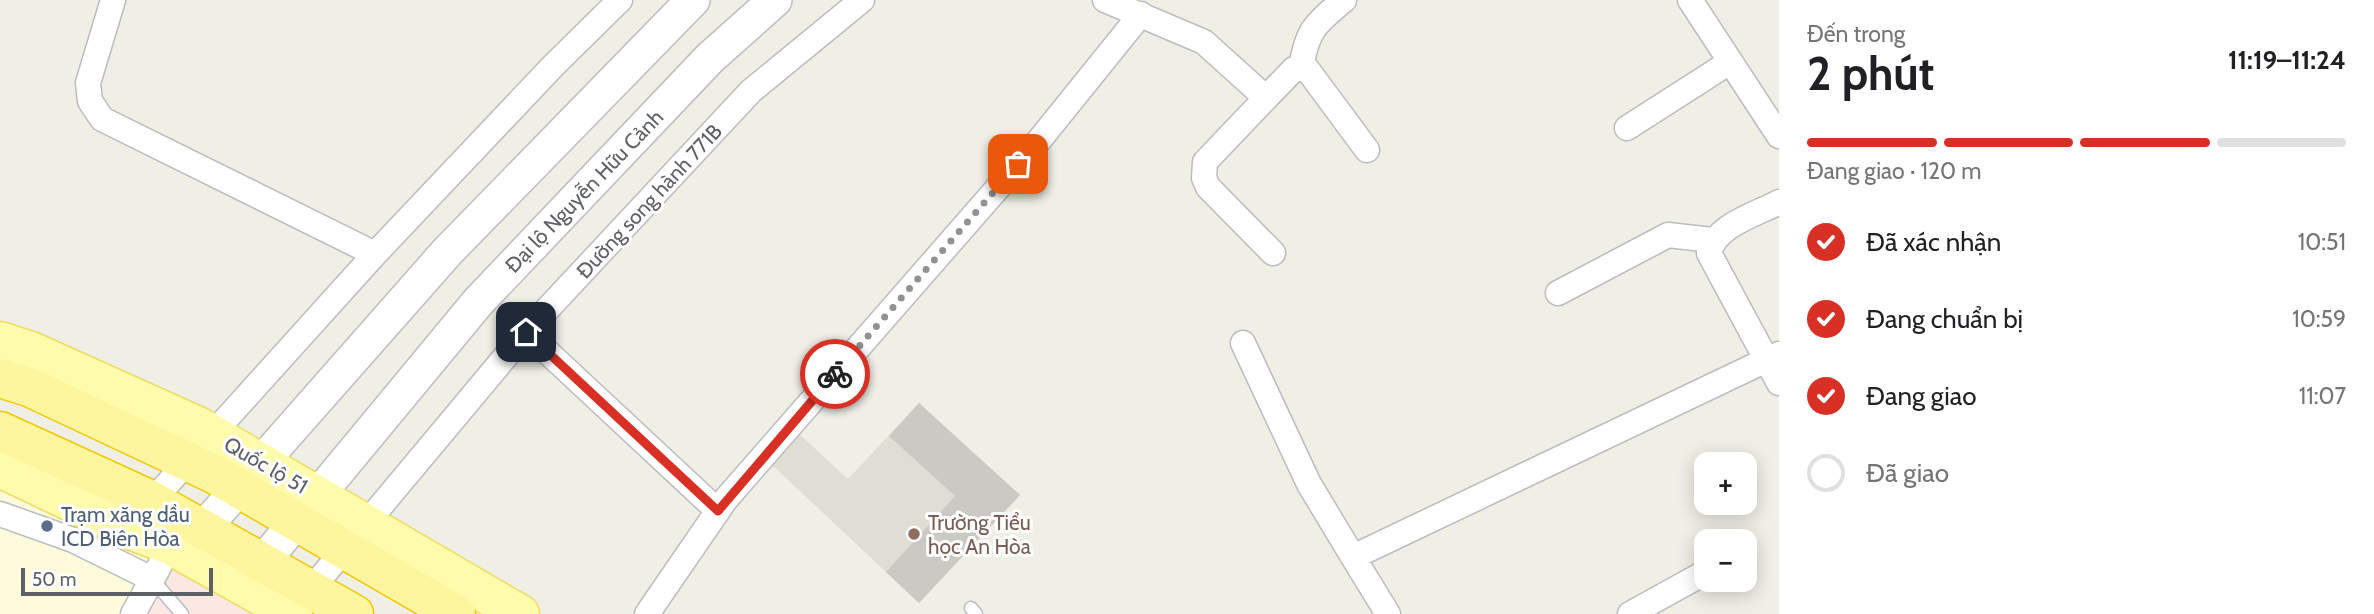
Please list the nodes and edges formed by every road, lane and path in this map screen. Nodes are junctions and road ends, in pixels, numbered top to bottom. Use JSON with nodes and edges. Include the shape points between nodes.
{"nodes":[{"id":1,"x":113,"y":0,"type":"edge"},
{"id":2,"x":620,"y":0,"type":"edge"},
{"id":3,"x":693,"y":0,"type":"edge"},
{"id":4,"x":775,"y":0,"type":"edge"},
{"id":5,"x":862,"y":0,"type":"edge"},
{"id":6,"x":1105,"y":0,"type":"edge"},
{"id":7,"x":1344,"y":0,"type":"edge"},
{"id":8,"x":1690,"y":0,"type":"edge"},
{"id":9,"x":1142,"y":14,"type":"junction"},
{"id":10,"x":1730,"y":62,"type":"junction"},
{"id":11,"x":1301,"y":68,"type":"junction"},
{"id":12,"x":1266,"y":97,"type":"junction"},
{"id":13,"x":1627,"y":128,"type":"dead end"},
{"id":14,"x":1779,"y":136,"type":"edge"},
{"id":15,"x":1367,"y":150,"type":"dead end"},
{"id":16,"x":1779,"y":202,"type":"edge"},
{"id":17,"x":1712,"y":240,"type":"junction"},
{"id":18,"x":1273,"y":253,"type":"dead end"},
{"id":19,"x":375,"y":254,"type":"junction"},
{"id":20,"x":1558,"y":293,"type":"dead end"},
{"id":21,"x":526,"y":332,"type":"junction"},
{"id":22,"x":0,"y":341,"type":"edge"},
{"id":23,"x":1243,"y":343,"type":"dead end"},
{"id":24,"x":1772,"y":358,"type":"edge"},
{"id":25,"x":0,"y":377,"type":"edge"},
{"id":26,"x":1779,"y":383,"type":"edge"},
{"id":27,"x":0,"y":431,"type":"edge"},
{"id":28,"x":211,"y":434,"type":"junction"},
{"id":29,"x":186,"y":461,"type":"junction"},
{"id":30,"x":0,"y":468,"type":"edge"},
{"id":31,"x":250,"y":475,"type":"junction"},
{"id":32,"x":308,"y":508,"type":"junction"},
{"id":33,"x":718,"y":511,"type":"junction"},
{"id":34,"x":0,"y":513,"type":"edge"},
{"id":35,"x":141,"y":515,"type":"junction"},
{"id":36,"x":356,"y":535,"type":"junction"},
{"id":37,"x":185,"y":542,"type":"junction"},
{"id":38,"x":1353,"y":557,"type":"junction"},
{"id":39,"x":253,"y":574,"type":"junction"},
{"id":40,"x":152,"y":579,"type":"junction"},
{"id":41,"x":1694,"y":579,"type":"edge"},
{"id":42,"x":298,"y":605,"type":"edge"},
{"id":43,"x":134,"y":614,"type":"edge"},
{"id":44,"x":182,"y":614,"type":"edge"},
{"id":45,"x":354,"y":614,"type":"edge"},
{"id":46,"x":456,"y":614,"type":"edge"},
{"id":47,"x":520,"y":614,"type":"edge"},
{"id":48,"x":647,"y":614,"type":"edge"},
{"id":49,"x":1388,"y":614,"type":"edge"},
{"id":50,"x":1630,"y":614,"type":"edge"}],
"edges":[{"from":1,"to":19,"type":"street","via":[[88,83],[90,101],[102,119]]},
{"from":2,"to":19,"type":"street"},
{"from":3,"to":31,"type":"main road","via":[[447,252]]},
{"from":4,"to":32,"type":"main road","name":"Đại lộ Nguyễn Hữu Cảnh","via":[[710,58],[478,302]]},
{"from":5,"to":21,"type":"street","name":"Đường song hành 771B","via":[[751,91]]},
{"from":6,"to":9,"type":"street"},
{"from":7,"to":11,"type":"street","via":[[1312,26]]},
{"from":8,"to":10,"type":"street"},
{"from":9,"to":12,"type":"street","via":[[1204,42]]},
{"from":9,"to":33,"type":"street","via":[[1037,143]]},
{"from":10,"to":13,"type":"street"},
{"from":10,"to":14,"type":"street"},
{"from":11,"to":12,"type":"street","via":[[1294,69]]},
{"from":11,"to":15,"type":"street","via":[[1307,69]]},
{"from":12,"to":18,"type":"street","via":[[1205,162],[1203,178]]},
{"from":16,"to":17,"type":"street"},
{"from":17,"to":20,"type":"street","via":[[1668,235]]},
{"from":17,"to":24,"type":"street","via":[[1709,253],[1714,267]]},
{"from":19,"to":28,"type":"street"},
{"from":21,"to":33,"type":"street"},
{"from":21,"to":36,"type":"street","name":"Đường song hành 771B"},
{"from":22,"to":28,"type":"main road","name":"Quốc lộ 51"},
{"from":23,"to":38,"type":"street","via":[[1309,484]]},
{"from":24,"to":26,"type":"street"},
{"from":24,"to":38,"type":"street"},
{"from":25,"to":29,"type":"highway","name":"Quốc lộ 51"},
{"from":27,"to":35,"type":"highway"},
{"from":28,"to":29,"type":"street"},
{"from":28,"to":31,"type":"main road","name":"Quốc lộ 51"},
{"from":29,"to":31,"type":"highway","name":"Quốc lộ 51"},
{"from":29,"to":35,"type":"street"},
{"from":30,"to":35,"type":"main road"},
{"from":31,"to":32,"type":"highway","name":"Quốc lộ 51"},
{"from":31,"to":37,"type":"main road"},
{"from":32,"to":36,"type":"highway","name":"Quốc lộ 51"},
{"from":32,"to":39,"type":"main road","name":"Đại lộ Nguyễn Hữu Cảnh"},
{"from":33,"to":48,"type":"street"},
{"from":34,"to":40,"type":"street","via":[[73,540]]},
{"from":35,"to":37,"type":"highway"},
{"from":36,"to":42,"type":"street","name":"Đường song hành 771B"},
{"from":36,"to":46,"type":"highway","name":"Quốc lộ 51"},
{"from":36,"to":47,"type":"main road","name":"Quốc lộ 51"},
{"from":37,"to":39,"type":"highway"},
{"from":37,"to":40,"type":"street"},
{"from":38,"to":49,"type":"street"},
{"from":39,"to":42,"type":"highway"},
{"from":40,"to":43,"type":"street"},
{"from":40,"to":44,"type":"lane"},
{"from":41,"to":50,"type":"street"},
{"from":42,"to":45,"type":"highway"}]}
